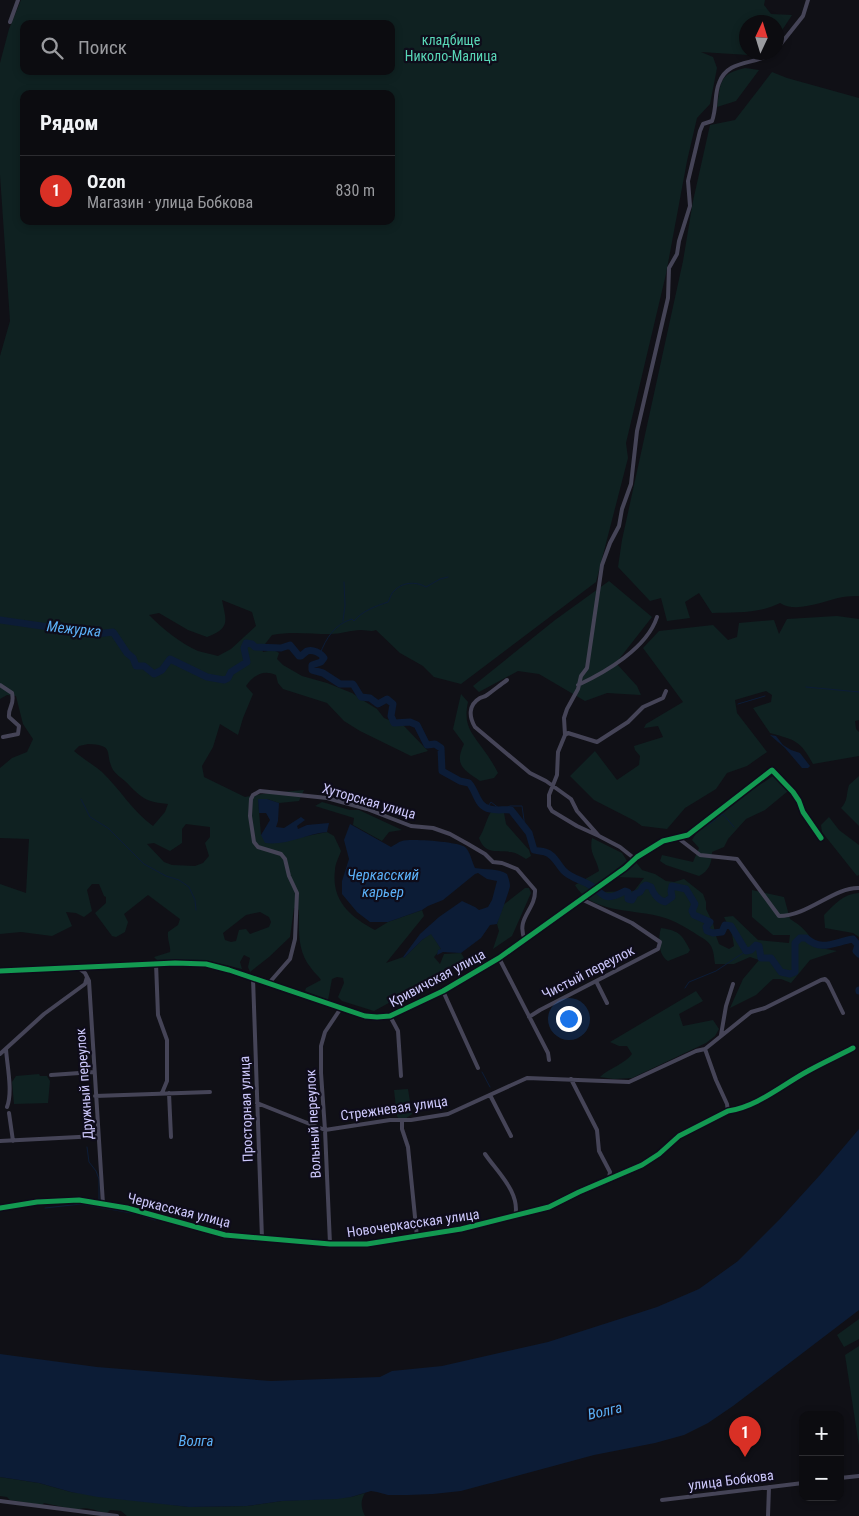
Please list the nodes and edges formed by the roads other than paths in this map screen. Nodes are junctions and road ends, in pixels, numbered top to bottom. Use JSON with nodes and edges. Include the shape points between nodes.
{"nodes":[{"id":1,"x":18,"y":0,"type":"edge"},
{"id":2,"x":808,"y":0,"type":"edge"},
{"id":3,"x":10,"y":22,"type":"dead end"},
{"id":4,"x":784,"y":40,"type":"edge"},
{"id":5,"x":757,"y":60,"type":"edge"},
{"id":6,"x":657,"y":617,"type":"dead end"},
{"id":7,"x":507,"y":680,"type":"dead end"},
{"id":8,"x":0,"y":685,"type":"edge"},
{"id":9,"x":578,"y":685,"type":"junction"},
{"id":10,"x":666,"y":692,"type":"dead end"},
{"id":11,"x":564,"y":735,"type":"junction"},
{"id":12,"x":3,"y":737,"type":"dead end"},
{"id":13,"x":552,"y":787,"type":"junction"},
{"id":14,"x":599,"y":836,"type":"junction"},
{"id":15,"x":678,"y":838,"type":"junction"},
{"id":16,"x":821,"y":838,"type":"dead end"},
{"id":17,"x":635,"y":859,"type":"junction"},
{"id":18,"x":859,"y":888,"type":"edge"},
{"id":19,"x":581,"y":899,"type":"junction"},
{"id":20,"x":524,"y":940,"type":"junction"},
{"id":21,"x":499,"y":958,"type":"junction"},
{"id":22,"x":156,"y":963,"type":"junction"},
{"id":23,"x":77,"y":967,"type":"junction"},
{"id":24,"x":0,"y":971,"type":"edge"},
{"id":25,"x":88,"y":977,"type":"junction"},
{"id":26,"x":253,"y":978,"type":"junction"},
{"id":27,"x":596,"y":981,"type":"junction"},
{"id":28,"x":269,"y":983,"type":"junction"},
{"id":29,"x":733,"y":984,"type":"dead end"},
{"id":30,"x":443,"y":990,"type":"junction"},
{"id":31,"x":608,"y":1004,"type":"dead end"},
{"id":32,"x":341,"y":1008,"type":"junction"},
{"id":33,"x":843,"y":1013,"type":"dead end"},
{"id":34,"x":390,"y":1016,"type":"junction"},
{"id":35,"x":529,"y":1017,"type":"junction"},
{"id":36,"x":721,"y":1035,"type":"junction"},
{"id":37,"x":853,"y":1048,"type":"dead end"},
{"id":38,"x":6,"y":1049,"type":"junction"},
{"id":39,"x":705,"y":1049,"type":"junction"},
{"id":40,"x":0,"y":1054,"type":"edge"},
{"id":41,"x":550,"y":1060,"type":"dead end"},
{"id":42,"x":478,"y":1068,"type":"dead end"},
{"id":43,"x":94,"y":1072,"type":"junction"},
{"id":44,"x":50,"y":1075,"type":"dead end"},
{"id":45,"x":401,"y":1076,"type":"dead end"},
{"id":46,"x":571,"y":1079,"type":"junction"},
{"id":47,"x":210,"y":1092,"type":"dead end"},
{"id":48,"x":162,"y":1093,"type":"junction"},
{"id":49,"x":169,"y":1093,"type":"junction"},
{"id":50,"x":490,"y":1095,"type":"junction"},
{"id":51,"x":95,"y":1096,"type":"junction"},
{"id":52,"x":257,"y":1103,"type":"junction"},
{"id":53,"x":7,"y":1107,"type":"dead end"},
{"id":54,"x":728,"y":1111,"type":"junction"},
{"id":55,"x":9,"y":1113,"type":"dead end"},
{"id":56,"x":402,"y":1120,"type":"junction"},
{"id":57,"x":325,"y":1130,"type":"junction"},
{"id":58,"x":98,"y":1136,"type":"junction"},
{"id":59,"x":511,"y":1136,"type":"dead end"},
{"id":60,"x":171,"y":1137,"type":"dead end"},
{"id":61,"x":0,"y":1141,"type":"edge"},
{"id":62,"x":13,"y":1141,"type":"junction"},
{"id":63,"x":485,"y":1154,"type":"dead end"},
{"id":64,"x":609,"y":1178,"type":"junction"},
{"id":65,"x":103,"y":1204,"type":"junction"},
{"id":66,"x":0,"y":1208,"type":"edge"},
{"id":67,"x":515,"y":1217,"type":"junction"},
{"id":68,"x":417,"y":1237,"type":"junction"},
{"id":69,"x":262,"y":1239,"type":"junction"},
{"id":70,"x":330,"y":1244,"type":"junction"},
{"id":71,"x":859,"y":1476,"type":"edge"},
{"id":72,"x":844,"y":1478,"type":"edge"},
{"id":73,"x":799,"y":1483,"type":"edge"},
{"id":74,"x":769,"y":1487,"type":"junction"},
{"id":75,"x":0,"y":1500,"type":"edge"},
{"id":76,"x":662,"y":1500,"type":"dead end"},
{"id":77,"x":117,"y":1516,"type":"edge"},
{"id":78,"x":768,"y":1516,"type":"edge"}],
"edges":[{"from":1,"to":3,"type":"street"},
{"from":2,"to":4,"type":"street","via":[[800,20]]},
{"from":5,"to":9,"type":"street","via":[[735,65],[722,74],[712,121],[704,124],[700,131],[688,181],[690,206],[678,254],[669,268],[668,298],[638,431],[631,484],[619,526],[602,565],[587,668]]},
{"from":6,"to":9,"type":"street","via":[[644,641],[600,675]]},
{"from":7,"to":13,"type":"street","via":[[471,707],[472,722],[530,773]]},
{"from":8,"to":12,"type":"street","via":[[12,693],[14,701],[8,717],[19,726],[18,734]]},
{"from":9,"to":11,"type":"street","via":[[564,718]]},
{"from":10,"to":11,"type":"street","via":[[664,698],[643,707],[628,722],[597,742],[568,733]]},
{"from":11,"to":13,"type":"street"},
{"from":13,"to":14,"type":"street","via":[[571,799]]},
{"from":13,"to":14,"type":"street","via":[[549,801],[552,811]]},
{"from":14,"to":17,"type":"street"},
{"from":15,"to":16,"type":"street","name":"Кривичская улица","via":[[688,835],[772,770],[793,792]]},
{"from":15,"to":17,"type":"street","name":"Кривичская улица","via":[[663,841]]},
{"from":15,"to":18,"type":"street","via":[[700,855],[737,860],[779,916],[794,914],[848,889]]},
{"from":17,"to":19,"type":"street","name":"Кривичская улица"},
{"from":19,"to":20,"type":"street","name":"Кривичская улица"},
{"from":19,"to":27,"type":"street","name":"Чистый переулок","via":[[632,923],[660,942],[658,949]]},
{"from":20,"to":21,"type":"street","name":"Кривичская улица"},
{"from":20,"to":28,"type":"street","name":"Хуторская улица","via":[[522,926],[535,890],[517,869],[493,862],[468,844],[434,828],[411,826],[327,798],[260,791],[251,799],[254,842],[258,847],[281,854],[297,893],[295,939],[290,959]]},
{"from":21,"to":30,"type":"street","name":"Кривичская улица"},
{"from":21,"to":35,"type":"street"},
{"from":22,"to":23,"type":"street","name":"Кривичская улица"},
{"from":22,"to":26,"type":"street","name":"Кривичская улица","via":[[213,965]]},
{"from":22,"to":48,"type":"street","via":[[158,1015],[167,1040],[167,1084]]},
{"from":23,"to":24,"type":"street","name":"Кривичская улица"},
{"from":23,"to":25,"type":"street"},
{"from":25,"to":38,"type":"street","via":[[85,984],[44,1014]]},
{"from":25,"to":43,"type":"street","name":"Дружный переулок"},
{"from":26,"to":28,"type":"street","name":"Кривичская улица"},
{"from":26,"to":52,"type":"street","name":"Просторная улица"},
{"from":27,"to":31,"type":"street"},
{"from":27,"to":35,"type":"street","name":"Чистый переулок"},
{"from":28,"to":32,"type":"street","name":"Кривичская улица"},
{"from":29,"to":36,"type":"street"},
{"from":30,"to":34,"type":"street","name":"Кривичская улица"},
{"from":30,"to":42,"type":"street"},
{"from":32,"to":34,"type":"street","name":"Кривичская улица","via":[[368,1016]]},
{"from":32,"to":57,"type":"street","name":"Вольный переулок","via":[[322,1040]]},
{"from":33,"to":36,"type":"street","via":[[825,979],[751,1012]]},
{"from":34,"to":45,"type":"street","via":[[398,1031]]},
{"from":35,"to":41,"type":"street"},
{"from":36,"to":39,"type":"street"},
{"from":37,"to":54,"type":"street","name":"Новочеркасская улица","via":[[757,1101]]},
{"from":38,"to":40,"type":"street"},
{"from":38,"to":53,"type":"street"},
{"from":39,"to":46,"type":"street","name":"Стрежневая улица","via":[[629,1082]]},
{"from":39,"to":54,"type":"street"},
{"from":43,"to":44,"type":"street"},
{"from":43,"to":51,"type":"street","name":"Дружный переулок"},
{"from":46,"to":50,"type":"street","name":"Стрежневая улица","via":[[527,1078]]},
{"from":46,"to":64,"type":"street","via":[[597,1130],[599,1151],[610,1172]]},
{"from":47,"to":49,"type":"street"},
{"from":48,"to":49,"type":"street"},
{"from":48,"to":51,"type":"street"},
{"from":49,"to":60,"type":"street"},
{"from":50,"to":56,"type":"street","name":"Стрежневая улица","via":[[448,1114]]},
{"from":50,"to":59,"type":"street"},
{"from":51,"to":58,"type":"street","name":"Дружный переулок"},
{"from":52,"to":57,"type":"street","name":"Стрежневая улица"},
{"from":52,"to":69,"type":"street","name":"Просторная улица"},
{"from":54,"to":64,"type":"street","name":"Новочеркасская улица","via":[[679,1136],[642,1165]]},
{"from":55,"to":62,"type":"street"},
{"from":56,"to":57,"type":"street","name":"Стрежневая улица"},
{"from":56,"to":68,"type":"street","via":[[408,1147]]},
{"from":57,"to":70,"type":"street","name":"Вольный переулок"},
{"from":58,"to":62,"type":"street"},
{"from":58,"to":65,"type":"street","name":"Дружный переулок"},
{"from":61,"to":62,"type":"street"},
{"from":63,"to":67,"type":"street","via":[[515,1199]]},
{"from":64,"to":67,"type":"street","name":"Новочеркасская улица","via":[[549,1207]]},
{"from":65,"to":66,"type":"street","name":"Черкасская улица","via":[[66,1200]]},
{"from":65,"to":69,"type":"street","name":"Черкасская улица","via":[[225,1235]]},
{"from":67,"to":68,"type":"street","name":"Новочеркасская улица"},
{"from":68,"to":70,"type":"street","name":"Новочеркасская улица","via":[[367,1244]]},
{"from":69,"to":70,"type":"street","name":"Новочеркасская улица"},
{"from":71,"to":72,"type":"street"},
{"from":73,"to":74,"type":"street","name":"улица Бобкова"},
{"from":74,"to":76,"type":"street","name":"улица Бобкова"},
{"from":74,"to":78,"type":"street"},
{"from":75,"to":77,"type":"street"}]}
